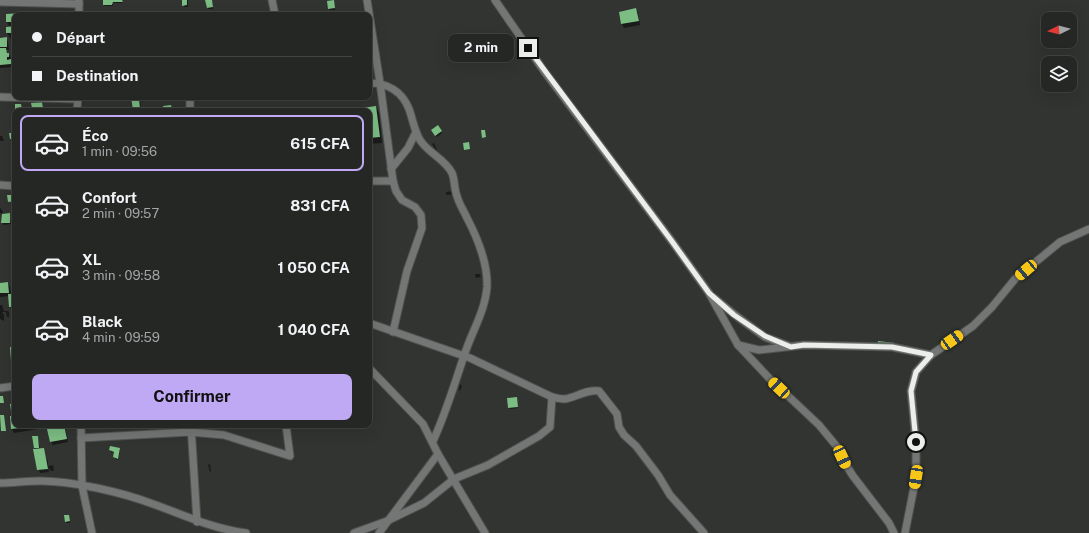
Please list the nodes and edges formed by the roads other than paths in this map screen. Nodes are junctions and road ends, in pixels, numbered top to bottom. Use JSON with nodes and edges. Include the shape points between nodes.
{"nodes":[{"id":1,"x":272,"y":0,"type":"edge"},
{"id":2,"x":367,"y":0,"type":"edge"},
{"id":3,"x":495,"y":0,"type":"edge"},
{"id":4,"x":0,"y":2,"type":"edge"},
{"id":5,"x":79,"y":2,"type":"edge"},
{"id":6,"x":274,"y":12,"type":"edge"},
{"id":7,"x":369,"y":12,"type":"edge"},
{"id":8,"x":372,"y":32,"type":"edge"},
{"id":9,"x":372,"y":83,"type":"edge"},
{"id":10,"x":380,"y":83,"type":"junction"},
{"id":11,"x":0,"y":97,"type":"edge"},
{"id":12,"x":12,"y":97,"type":"edge"},
{"id":13,"x":416,"y":132,"type":"junction"},
{"id":14,"x":391,"y":169,"type":"junction"},
{"id":15,"x":372,"y":181,"type":"edge"},
{"id":16,"x":393,"y":181,"type":"junction"},
{"id":17,"x":0,"y":185,"type":"edge"},
{"id":18,"x":12,"y":186,"type":"edge"},
{"id":19,"x":1089,"y":229,"type":"edge"},
{"id":20,"x":709,"y":293,"type":"junction"},
{"id":21,"x":372,"y":324,"type":"edge"},
{"id":22,"x":393,"y":332,"type":"junction"},
{"id":23,"x":738,"y":345,"type":"junction"},
{"id":24,"x":791,"y":347,"type":"junction"},
{"id":25,"x":931,"y":355,"type":"junction"},
{"id":26,"x":464,"y":356,"type":"junction"},
{"id":27,"x":372,"y":371,"type":"edge"},
{"id":28,"x":12,"y":386,"type":"edge"},
{"id":29,"x":0,"y":388,"type":"edge"},
{"id":30,"x":552,"y":397,"type":"junction"},
{"id":31,"x":81,"y":428,"type":"edge"},
{"id":32,"x":286,"y":428,"type":"edge"},
{"id":33,"x":191,"y":429,"type":"edge"},
{"id":34,"x":81,"y":438,"type":"junction"},
{"id":35,"x":433,"y":441,"type":"junction"},
{"id":36,"x":438,"y":454,"type":"junction"},
{"id":37,"x":454,"y":479,"type":"junction"},
{"id":38,"x":0,"y":483,"type":"edge"},
{"id":39,"x":82,"y":486,"type":"junction"},
{"id":40,"x":197,"y":522,"type":"junction"},
{"id":41,"x":387,"y":522,"type":"junction"},
{"id":42,"x":92,"y":533,"type":"edge"},
{"id":43,"x":246,"y":533,"type":"edge"},
{"id":44,"x":354,"y":533,"type":"edge"},
{"id":45,"x":379,"y":533,"type":"edge"},
{"id":46,"x":485,"y":533,"type":"edge"},
{"id":47,"x":704,"y":533,"type":"edge"},
{"id":48,"x":894,"y":533,"type":"edge"},
{"id":49,"x":905,"y":533,"type":"edge"}],
"edges":[{"from":1,"to":6,"type":"street"},
{"from":2,"to":7,"type":"street"},
{"from":3,"to":20,"type":"street","via":[[544,71]]},
{"from":4,"to":5,"type":"street"},
{"from":8,"to":10,"type":"street"},
{"from":9,"to":10,"type":"street"},
{"from":10,"to":13,"type":"street","via":[[395,90],[403,98]]},
{"from":10,"to":14,"type":"street"},
{"from":11,"to":12,"type":"street"},
{"from":13,"to":14,"type":"street","via":[[408,148]]},
{"from":13,"to":26,"type":"street","via":[[421,141],[451,172],[457,196],[478,240],[484,260],[487,286],[483,309]]},
{"from":14,"to":16,"type":"street"},
{"from":15,"to":16,"type":"street"},
{"from":16,"to":22,"type":"street","via":[[402,200],[415,206],[421,215],[422,228],[407,271]]},
{"from":17,"to":18,"type":"street"},
{"from":19,"to":25,"type":"street","via":[[1060,242],[1015,279],[973,326]]},
{"from":20,"to":23,"type":"street"},
{"from":20,"to":24,"type":"street","via":[[734,315],[765,336]]},
{"from":21,"to":22,"type":"street"},
{"from":22,"to":26,"type":"street"},
{"from":23,"to":24,"type":"street","via":[[759,350]]},
{"from":23,"to":48,"type":"street","via":[[819,425],[838,448],[853,476]]},
{"from":24,"to":25,"type":"street","via":[[892,347]]},
{"from":25,"to":49,"type":"street","via":[[916,372],[911,391],[916,442],[916,477]]},
{"from":26,"to":30,"type":"street"},
{"from":26,"to":35,"type":"street"},
{"from":27,"to":35,"type":"street","via":[[423,424]]},
{"from":28,"to":29,"type":"street"},
{"from":30,"to":37,"type":"street","via":[[550,427],[488,465]]},
{"from":30,"to":47,"type":"street","via":[[564,399],[599,391],[617,414],[619,427],[624,434],[636,446],[670,495]]},
{"from":31,"to":34,"type":"street"},
{"from":32,"to":33,"type":"street","via":[[290,456],[224,434]]},
{"from":33,"to":34,"type":"street"},
{"from":33,"to":40,"type":"street"},
{"from":34,"to":39,"type":"street"},
{"from":35,"to":36,"type":"street"},
{"from":36,"to":37,"type":"street"},
{"from":36,"to":41,"type":"street"},
{"from":37,"to":41,"type":"street","via":[[424,503]]},
{"from":37,"to":46,"type":"street"},
{"from":38,"to":39,"type":"street","via":[[41,481]]},
{"from":39,"to":40,"type":"street","via":[[152,503]]},
{"from":39,"to":42,"type":"street"},
{"from":40,"to":43,"type":"street"},
{"from":41,"to":44,"type":"street"},
{"from":41,"to":45,"type":"street"}]}
